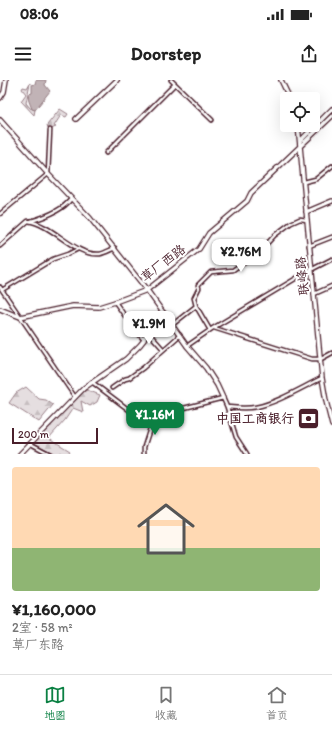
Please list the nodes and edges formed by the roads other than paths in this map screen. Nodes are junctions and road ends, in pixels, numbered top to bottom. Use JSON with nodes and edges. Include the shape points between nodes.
{"nodes":[{"id":1,"x":6,"y":80,"type":"edge"},
{"id":2,"x":117,"y":80,"type":"edge"},
{"id":3,"x":171,"y":80,"type":"edge"},
{"id":4,"x":281,"y":80,"type":"edge"},
{"id":5,"x":175,"y":84,"type":"junction"},
{"id":6,"x":287,"y":92,"type":"edge"},
{"id":7,"x":0,"y":98,"type":"edge"},
{"id":8,"x":332,"y":109,"type":"edge"},
{"id":9,"x":332,"y":116,"type":"edge"},
{"id":10,"x":76,"y":119,"type":"dead end"},
{"id":11,"x":0,"y":120,"type":"edge"},
{"id":12,"x":212,"y":120,"type":"dead end"},
{"id":13,"x":50,"y":130,"type":"dead end"},
{"id":14,"x":299,"y":132,"type":"edge"},
{"id":15,"x":300,"y":141,"type":"junction"},
{"id":16,"x":300,"y":147,"type":"junction"},
{"id":17,"x":106,"y":153,"type":"dead end"},
{"id":18,"x":332,"y":166,"type":"edge"},
{"id":19,"x":48,"y":174,"type":"junction"},
{"id":20,"x":303,"y":182,"type":"junction"},
{"id":21,"x":71,"y":199,"type":"junction"},
{"id":22,"x":332,"y":201,"type":"edge"},
{"id":23,"x":306,"y":212,"type":"junction"},
{"id":24,"x":0,"y":214,"type":"edge"},
{"id":25,"x":307,"y":220,"type":"junction"},
{"id":26,"x":28,"y":221,"type":"junction"},
{"id":27,"x":332,"y":237,"type":"edge"},
{"id":28,"x":0,"y":246,"type":"edge"},
{"id":29,"x":309,"y":246,"type":"junction"},
{"id":30,"x":115,"y":248,"type":"junction"},
{"id":31,"x":78,"y":249,"type":"junction"},
{"id":32,"x":332,"y":259,"type":"edge"},
{"id":33,"x":312,"y":269,"type":"junction"},
{"id":34,"x":332,"y":286,"type":"edge"},
{"id":35,"x":1,"y":288,"type":"edge"},
{"id":36,"x":147,"y":290,"type":"junction"},
{"id":37,"x":314,"y":294,"type":"junction"},
{"id":38,"x":115,"y":302,"type":"junction"},
{"id":39,"x":196,"y":306,"type":"junction"},
{"id":40,"x":0,"y":309,"type":"edge"},
{"id":41,"x":164,"y":313,"type":"junction"},
{"id":42,"x":20,"y":317,"type":"junction"},
{"id":43,"x":172,"y":325,"type":"junction"},
{"id":44,"x":213,"y":328,"type":"junction"},
{"id":45,"x":146,"y":330,"type":"junction"},
{"id":46,"x":210,"y":330,"type":"junction"},
{"id":47,"x":180,"y":335,"type":"junction"},
{"id":48,"x":144,"y":340,"type":"junction"},
{"id":49,"x":187,"y":346,"type":"junction"},
{"id":50,"x":163,"y":350,"type":"junction"},
{"id":51,"x":332,"y":353,"type":"edge"},
{"id":52,"x":321,"y":359,"type":"junction"},
{"id":53,"x":322,"y":378,"type":"junction"},
{"id":54,"x":92,"y":382,"type":"junction"},
{"id":55,"x":112,"y":388,"type":"dead end"},
{"id":56,"x":75,"y":397,"type":"junction"},
{"id":57,"x":223,"y":398,"type":"junction"},
{"id":58,"x":227,"y":407,"type":"junction"},
{"id":59,"x":154,"y":416,"type":"junction"},
{"id":60,"x":332,"y":425,"type":"edge"},
{"id":61,"x":31,"y":444,"type":"junction"},
{"id":62,"x":20,"y":454,"type":"edge"},
{"id":63,"x":50,"y":454,"type":"edge"},
{"id":64,"x":144,"y":454,"type":"edge"},
{"id":65,"x":247,"y":454,"type":"edge"}],
"edges":[{"from":1,"to":7,"type":"main road"},
{"from":2,"to":10,"type":"main road"},
{"from":3,"to":5,"type":"street"},
{"from":4,"to":6,"type":"main road"},
{"from":5,"to":12,"type":"street"},
{"from":5,"to":17,"type":"street"},
{"from":8,"to":15,"type":"main road"},
{"from":9,"to":16,"type":"main road","name":"草厂西路"},
{"from":11,"to":19,"type":"main road"},
{"from":13,"to":19,"type":"street"},
{"from":14,"to":15,"type":"main road","name":"联峰路"},
{"from":15,"to":16,"type":"main road","name":"联峰路"},
{"from":16,"to":20,"type":"main road","name":"联峰路"},
{"from":16,"to":36,"type":"main road","name":"草厂西路","via":[[251,193],[247,201],[210,233],[199,249]]},
{"from":18,"to":20,"type":"street","via":[[316,179]]},
{"from":19,"to":21,"type":"main road"},
{"from":19,"to":24,"type":"street"},
{"from":20,"to":23,"type":"main road","name":"联峰路"},
{"from":21,"to":26,"type":"street","via":[[52,213]]},
{"from":21,"to":30,"type":"main road"},
{"from":22,"to":23,"type":"main road"},
{"from":23,"to":25,"type":"main road","name":"联峰路"},
{"from":25,"to":29,"type":"main road","name":"联峰路"},
{"from":25,"to":39,"type":"street","via":[[291,222],[262,249],[233,270],[211,272],[198,285],[194,298]]},
{"from":26,"to":28,"type":"street"},
{"from":26,"to":31,"type":"street","via":[[35,222]]},
{"from":27,"to":29,"type":"street"},
{"from":29,"to":33,"type":"main road","name":"联峰路"},
{"from":30,"to":31,"type":"street","via":[[100,254]]},
{"from":30,"to":36,"type":"main road"},
{"from":31,"to":35,"type":"street","via":[[53,259]]},
{"from":32,"to":33,"type":"street"},
{"from":33,"to":37,"type":"main road","name":"联峰路"},
{"from":33,"to":44,"type":"street"},
{"from":34,"to":37,"type":"street"},
{"from":35,"to":42,"type":"street"},
{"from":36,"to":38,"type":"main road","name":"草厂西路"},
{"from":36,"to":41,"type":"main road"},
{"from":37,"to":52,"type":"main road","name":"联峰路"},
{"from":38,"to":42,"type":"main road","name":"草厂西路","via":[[99,307],[73,306]]},
{"from":38,"to":48,"type":"street"},
{"from":39,"to":43,"type":"street"},
{"from":39,"to":46,"type":"street"},
{"from":40,"to":42,"type":"main road"},
{"from":41,"to":43,"type":"main road"},
{"from":41,"to":45,"type":"main road"},
{"from":42,"to":56,"type":"street"},
{"from":43,"to":47,"type":"main road"},
{"from":44,"to":46,"type":"street"},
{"from":44,"to":52,"type":"street","via":[[312,359]]},
{"from":45,"to":48,"type":"main road"},
{"from":45,"to":50,"type":"street"},
{"from":46,"to":49,"type":"street"},
{"from":47,"to":49,"type":"main road"},
{"from":47,"to":50,"type":"street"},
{"from":48,"to":54,"type":"main road","via":[[126,359]]},
{"from":49,"to":57,"type":"main road","via":[[206,368]]},
{"from":50,"to":55,"type":"street","via":[[143,368]]},
{"from":51,"to":52,"type":"street"},
{"from":52,"to":53,"type":"main road","name":"联峰路"},
{"from":53,"to":58,"type":"street","via":[[277,400],[256,407]]},
{"from":53,"to":60,"type":"main road","name":"联峰路"},
{"from":54,"to":56,"type":"main road"},
{"from":54,"to":59,"type":"street","via":[[141,419]]},
{"from":56,"to":61,"type":"main road"},
{"from":57,"to":58,"type":"street"},
{"from":57,"to":59,"type":"street"},
{"from":58,"to":65,"type":"street","via":[[236,437]]},
{"from":59,"to":64,"type":"street","via":[[144,446]]},
{"from":61,"to":62,"type":"main road"},
{"from":61,"to":63,"type":"street"}]}
